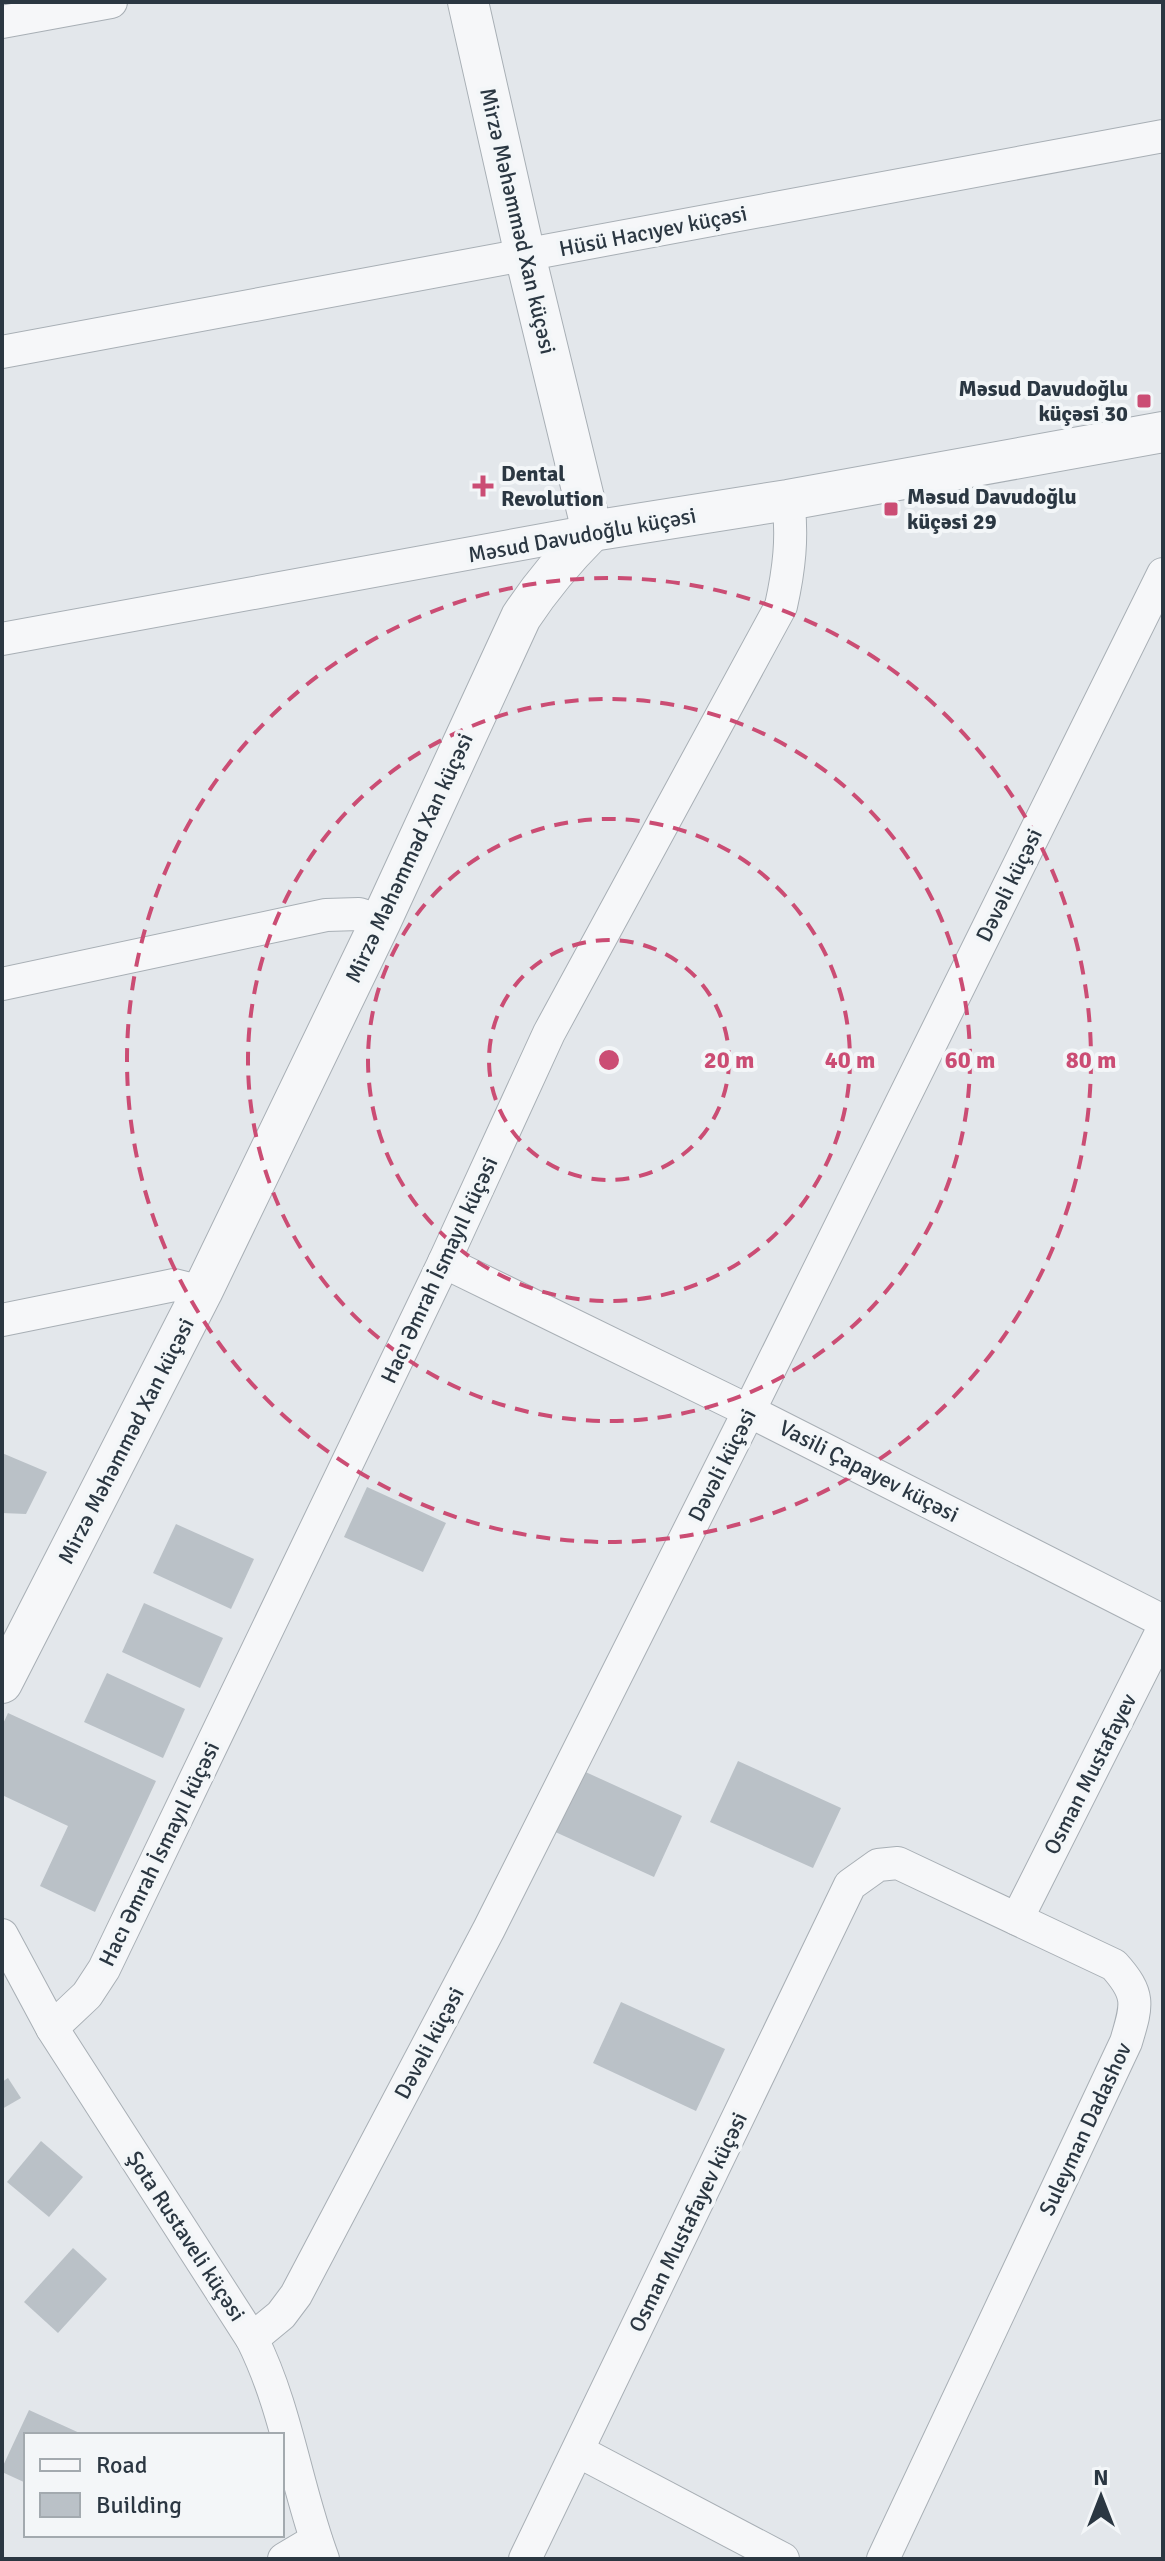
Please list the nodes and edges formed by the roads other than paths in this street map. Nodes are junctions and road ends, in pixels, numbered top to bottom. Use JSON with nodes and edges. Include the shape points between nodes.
{"nodes":[{"id":1,"x":111,"y":2,"type":"edge"},
{"id":2,"x":468,"y":2,"type":"edge"},
{"id":3,"x":2,"y":22,"type":"edge"},
{"id":4,"x":1163,"y":136,"type":"edge"},
{"id":5,"x":525,"y":255,"type":"junction"},
{"id":6,"x":2,"y":352,"type":"edge"},
{"id":7,"x":1163,"y":432,"type":"edge"},
{"id":8,"x":788,"y":500,"type":"junction"},
{"id":9,"x":592,"y":531,"type":"junction"},
{"id":10,"x":1163,"y":574,"type":"edge"},
{"id":11,"x":2,"y":639,"type":"edge"},
{"id":12,"x":381,"y":921,"type":"junction"},
{"id":13,"x":2,"y":984,"type":"edge"},
{"id":14,"x":444,"y":1262,"type":"junction"},
{"id":15,"x":202,"y":1292,"type":"junction"},
{"id":16,"x":2,"y":1320,"type":"edge"},
{"id":17,"x":749,"y":1411,"type":"junction"},
{"id":18,"x":1163,"y":1621,"type":"edge"},
{"id":19,"x":1163,"y":1629,"type":"edge"},
{"id":20,"x":2,"y":1683,"type":"edge"},
{"id":21,"x":850,"y":1885,"type":"joint"},
{"id":22,"x":1017,"y":1919,"type":"junction"},
{"id":23,"x":2,"y":1935,"type":"edge"},
{"id":24,"x":52,"y":2028,"type":"junction"},
{"id":25,"x":252,"y":2339,"type":"junction"},
{"id":26,"x":578,"y":2451,"type":"junction"},
{"id":27,"x":320,"y":2550,"type":"edge"},
{"id":28,"x":284,"y":2559,"type":"edge"},
{"id":29,"x":525,"y":2559,"type":"edge"},
{"id":30,"x":783,"y":2559,"type":"edge"},
{"id":31,"x":883,"y":2559,"type":"edge"}],
"edges":[{"from":1,"to":3,"type":"street"},
{"from":2,"to":5,"type":"street","name":"Mirzə Məhəmməd Xan küçəsi"},
{"from":4,"to":5,"type":"street","name":"Hüsü Hacıyev küçəsi"},
{"from":5,"to":6,"type":"street","name":"Hüsü Hacıyev küçəsi"},
{"from":5,"to":9,"type":"street","name":"Mirzə Məhəmməd Xan küçəsi"},
{"from":7,"to":8,"type":"street","name":"Məsud Davudoğlu küçəsi"},
{"from":8,"to":9,"type":"street","name":"Məsud Davudoğlu küçəsi"},
{"from":8,"to":14,"type":"street","name":"Hacı Əmrah İsmayıl küçəsi","via":[[789,573],[781,606],[549,1033]]},
{"from":9,"to":11,"type":"street","name":"Məsud Davudoğlu küçəsi"},
{"from":9,"to":12,"type":"street","name":"Mirzə Məhəmməd Xan küçəsi","via":[[521,617]]},
{"from":10,"to":17,"type":"street","name":"Dəvəli küçəsi"},
{"from":12,"to":13,"type":"street","via":[[359,914],[326,915]]},
{"from":12,"to":15,"type":"street","name":"Mirzə Məhəmməd Xan küçəsi"},
{"from":14,"to":17,"type":"street","name":"Vasili Çapayev küçəsi"},
{"from":14,"to":24,"type":"street","name":"Hacı Əmrah İsmayıl küçəsi","via":[[104,1969],[87,1995]]},
{"from":15,"to":16,"type":"street","via":[[174,1285]]},
{"from":15,"to":20,"type":"street","name":"Mirzə Məhəmməd Xan küçəsi"},
{"from":17,"to":18,"type":"street","name":"Vasili Çapayev küçəsi"},
{"from":17,"to":25,"type":"street","name":"Dəvəli küçəsi","via":[[489,1929],[296,2295]]},
{"from":19,"to":22,"type":"street","name":"Osman Mustafayev"},
{"from":21,"to":22,"type":"street","name":"Suleyman Dadashov","via":[[878,1865],[898,1863]]},
{"from":21,"to":26,"type":"street","name":"Osman Mustafayev küçəsi"},
{"from":22,"to":31,"type":"street","name":"Suleyman Dadashov","via":[[1114,1965],[1130,1983],[1136,2009],[1126,2042]]},
{"from":23,"to":24,"type":"street","name":"Şota Rustaveli küçəsi"},
{"from":24,"to":25,"type":"street","name":"Şota Rustaveli küçəsi"},
{"from":25,"to":27,"type":"street","name":"Şota Rustaveli küçəsi","via":[[276,2397]]},
{"from":26,"to":29,"type":"street","name":"Osman Mustafayev küçəsi"},
{"from":26,"to":30,"type":"street"},
{"from":27,"to":28,"type":"street"}]}
